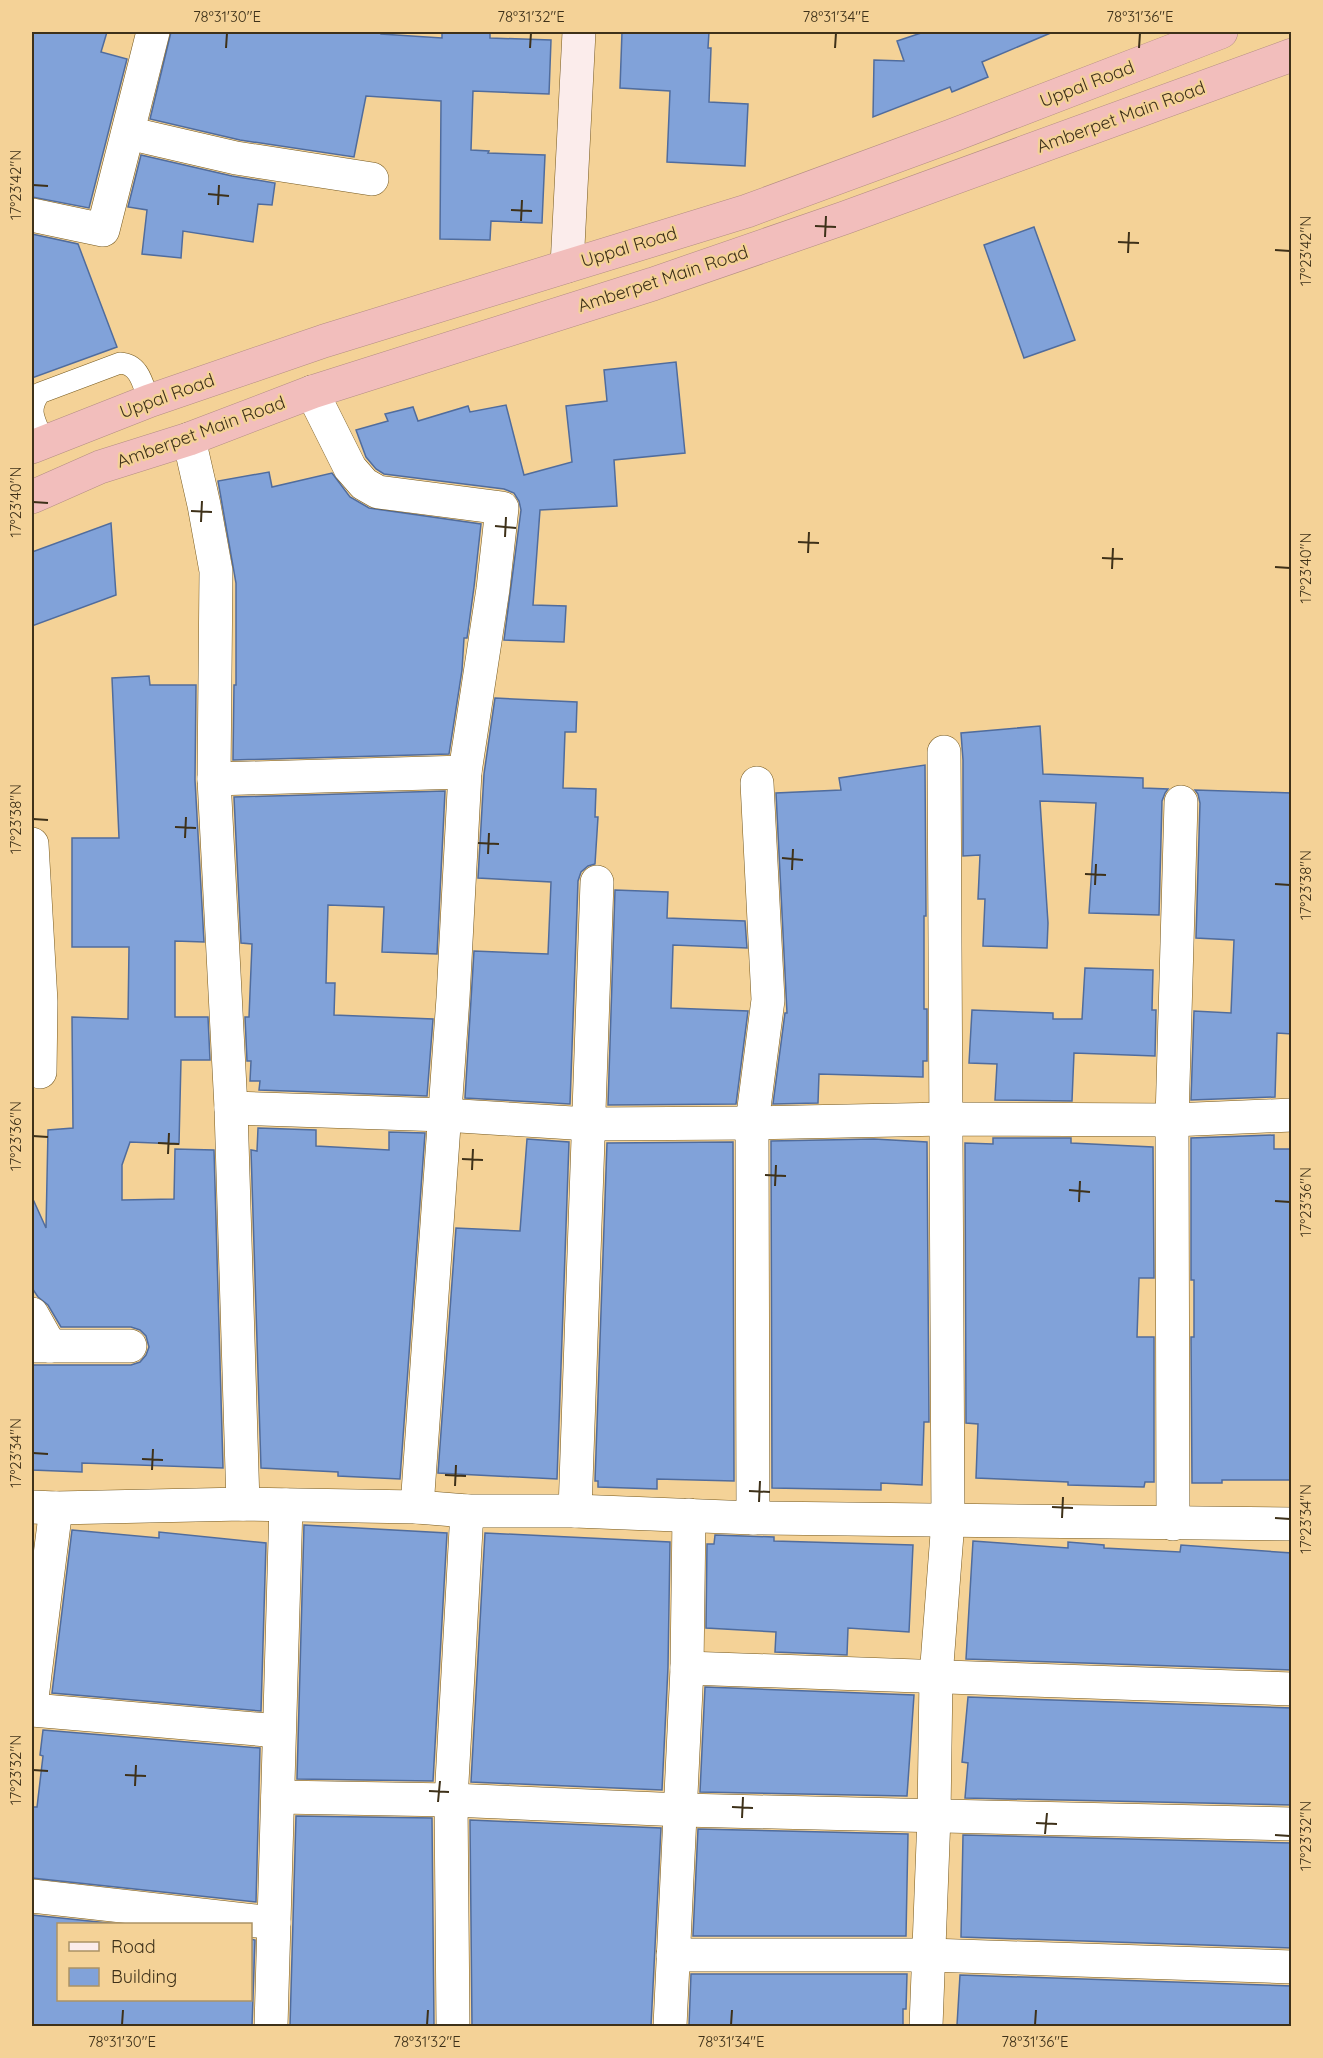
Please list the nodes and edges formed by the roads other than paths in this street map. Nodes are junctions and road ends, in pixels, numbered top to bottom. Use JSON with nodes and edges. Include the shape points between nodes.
{"nodes":[{"id":1,"x":153,"y":32,"type":"edge"},
{"id":2,"x":579,"y":32,"type":"edge"},
{"id":3,"x":1221,"y":32,"type":"edge"},
{"id":4,"x":1292,"y":55,"type":"edge"},
{"id":5,"x":128,"y":133,"type":"junction"},
{"id":6,"x":372,"y":178,"type":"dead end"},
{"id":7,"x":32,"y":215,"type":"edge"},
{"id":8,"x":567,"y":266,"type":"junction"},
{"id":9,"x":312,"y":392,"type":"junction"},
{"id":10,"x":149,"y":401,"type":"junction"},
{"id":11,"x":189,"y":439,"type":"junction"},
{"id":12,"x":38,"y":444,"type":"edge"},
{"id":13,"x":32,"y":497,"type":"edge"},
{"id":14,"x":944,"y":752,"type":"dead end"},
{"id":15,"x":465,"y":772,"type":"junction"},
{"id":16,"x":214,"y":779,"type":"junction"},
{"id":17,"x":757,"y":783,"type":"dead end"},
{"id":18,"x":1181,"y":802,"type":"dead end"},
{"id":19,"x":32,"y":844,"type":"edge"},
{"id":20,"x":597,"y":882,"type":"dead end"},
{"id":21,"x":40,"y":1072,"type":"dead end"},
{"id":22,"x":231,"y":1108,"type":"junction"},
{"id":23,"x":444,"y":1115,"type":"junction"},
{"id":24,"x":1292,"y":1115,"type":"edge"},
{"id":25,"x":946,"y":1119,"type":"junction"},
{"id":26,"x":1172,"y":1120,"type":"junction"},
{"id":27,"x":752,"y":1123,"type":"junction"},
{"id":28,"x":589,"y":1124,"type":"junction"},
{"id":29,"x":32,"y":1314,"type":"edge"},
{"id":30,"x":41,"y":1346,"type":"edge"},
{"id":31,"x":130,"y":1346,"type":"dead end"},
{"id":32,"x":243,"y":1504,"type":"junction"},
{"id":33,"x":286,"y":1504,"type":"junction"},
{"id":34,"x":417,"y":1507,"type":"junction"},
{"id":35,"x":44,"y":1508,"type":"edge"},
{"id":36,"x":466,"y":1511,"type":"junction"},
{"id":37,"x":575,"y":1511,"type":"junction"},
{"id":38,"x":689,"y":1515,"type":"junction"},
{"id":39,"x":753,"y":1518,"type":"junction"},
{"id":40,"x":948,"y":1521,"type":"junction"},
{"id":41,"x":1173,"y":1524,"type":"junction"},
{"id":42,"x":1292,"y":1524,"type":"edge"},
{"id":43,"x":687,"y":1668,"type":"junction"},
{"id":44,"x":936,"y":1677,"type":"junction"},
{"id":45,"x":1292,"y":1689,"type":"edge"},
{"id":46,"x":32,"y":1698,"type":"edge"},
{"id":47,"x":32,"y":1710,"type":"edge"},
{"id":48,"x":279,"y":1731,"type":"junction"},
{"id":49,"x":278,"y":1797,"type":"junction"},
{"id":50,"x":452,"y":1800,"type":"junction"},
{"id":51,"x":681,"y":1810,"type":"junction"},
{"id":52,"x":934,"y":1816,"type":"junction"},
{"id":53,"x":1292,"y":1824,"type":"edge"},
{"id":54,"x":32,"y":1896,"type":"edge"},
{"id":55,"x":274,"y":1923,"type":"junction"},
{"id":56,"x":673,"y":1955,"type":"junction"},
{"id":57,"x":929,"y":1955,"type":"junction"},
{"id":58,"x":1292,"y":1967,"type":"edge"},
{"id":59,"x":271,"y":2026,"type":"edge"},
{"id":60,"x":453,"y":2026,"type":"edge"},
{"id":61,"x":670,"y":2026,"type":"edge"},
{"id":62,"x":926,"y":2026,"type":"edge"}],
"edges":[{"from":1,"to":5,"type":"street"},
{"from":2,"to":8,"type":"street"},
{"from":3,"to":8,"type":"highway","name":"Uppal Road","via":[[747,211]]},
{"from":4,"to":9,"type":"highway","name":"Amberpet Main Road","via":[[676,276]]},
{"from":5,"to":6,"type":"street","via":[[236,158]]},
{"from":5,"to":7,"type":"street","via":[[103,230]]},
{"from":8,"to":10,"type":"highway","name":"Uppal Road","via":[[324,341]]},
{"from":9,"to":11,"type":"highway","name":"Amberpet Main Road"},
{"from":9,"to":15,"type":"street","via":[[350,468],[364,484],[378,492],[502,508]]},
{"from":10,"to":12,"type":"highway","name":"Uppal Road"},
{"from":10,"to":12,"type":"lane","via":[[136,369],[120,363],[40,393],[32,411]]},
{"from":11,"to":13,"type":"highway","name":"Amberpet Main Road","via":[[100,467]]},
{"from":11,"to":16,"type":"street","via":[[216,571]]},
{"from":14,"to":25,"type":"street"},
{"from":15,"to":16,"type":"street"},
{"from":15,"to":23,"type":"street"},
{"from":16,"to":22,"type":"street"},
{"from":17,"to":27,"type":"street","via":[[768,1000]]},
{"from":18,"to":26,"type":"street"},
{"from":19,"to":21,"type":"street","via":[[41,1002]]},
{"from":20,"to":28,"type":"street"},
{"from":22,"to":23,"type":"street"},
{"from":22,"to":32,"type":"street"},
{"from":23,"to":28,"type":"street"},
{"from":23,"to":34,"type":"street"},
{"from":24,"to":26,"type":"street"},
{"from":25,"to":26,"type":"street"},
{"from":25,"to":27,"type":"street"},
{"from":25,"to":40,"type":"street"},
{"from":26,"to":41,"type":"street"},
{"from":27,"to":28,"type":"street"},
{"from":27,"to":39,"type":"street"},
{"from":28,"to":37,"type":"street"},
{"from":29,"to":30,"type":"street"},
{"from":30,"to":31,"type":"street"},
{"from":32,"to":33,"type":"street"},
{"from":32,"to":35,"type":"street"},
{"from":33,"to":34,"type":"street"},
{"from":33,"to":48,"type":"street"},
{"from":34,"to":36,"type":"street"},
{"from":35,"to":46,"type":"street"},
{"from":36,"to":37,"type":"street"},
{"from":36,"to":50,"type":"street"},
{"from":37,"to":38,"type":"street"},
{"from":38,"to":39,"type":"street"},
{"from":38,"to":43,"type":"street"},
{"from":39,"to":40,"type":"street"},
{"from":40,"to":41,"type":"street"},
{"from":40,"to":44,"type":"street"},
{"from":41,"to":42,"type":"street"},
{"from":43,"to":44,"type":"street"},
{"from":43,"to":51,"type":"street"},
{"from":44,"to":45,"type":"street"},
{"from":44,"to":52,"type":"street"},
{"from":47,"to":48,"type":"street"},
{"from":48,"to":49,"type":"street"},
{"from":49,"to":50,"type":"street"},
{"from":49,"to":55,"type":"street"},
{"from":50,"to":51,"type":"street"},
{"from":50,"to":60,"type":"street"},
{"from":51,"to":52,"type":"street"},
{"from":51,"to":56,"type":"street"},
{"from":52,"to":53,"type":"street"},
{"from":52,"to":57,"type":"street"},
{"from":54,"to":55,"type":"street"},
{"from":55,"to":59,"type":"street"},
{"from":56,"to":57,"type":"street"},
{"from":56,"to":61,"type":"street"},
{"from":57,"to":58,"type":"street"},
{"from":57,"to":62,"type":"street"}]}
